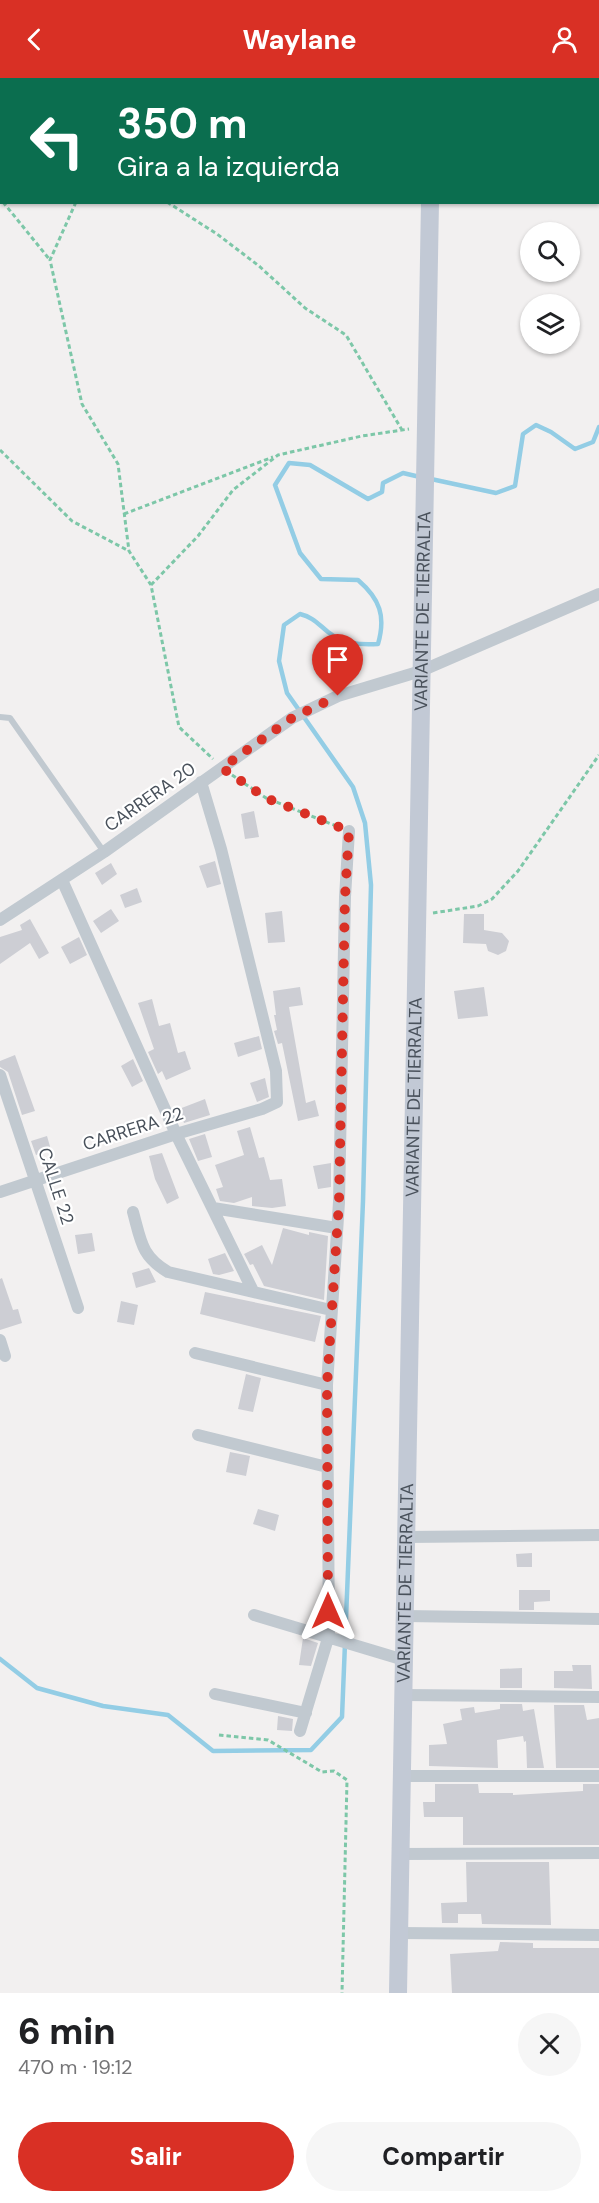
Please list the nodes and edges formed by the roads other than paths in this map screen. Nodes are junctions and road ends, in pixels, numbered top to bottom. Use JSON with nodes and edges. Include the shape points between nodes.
{"nodes":[{"id":1,"x":430,"y":204,"type":"edge"},
{"id":2,"x":599,"y":594,"type":"edge"},
{"id":3,"x":421,"y":671,"type":"junction"},
{"id":4,"x":0,"y":717,"type":"edge"},
{"id":5,"x":201,"y":783,"type":"junction"},
{"id":6,"x":349,"y":831,"type":"road end"},
{"id":7,"x":104,"y":852,"type":"junction"},
{"id":8,"x":62,"y":880,"type":"junction"},
{"id":9,"x":0,"y":920,"type":"edge"},
{"id":10,"x":0,"y":1075,"type":"edge"},
{"id":11,"x":176,"y":1134,"type":"junction"},
{"id":12,"x":34,"y":1181,"type":"junction"},
{"id":13,"x":0,"y":1192,"type":"edge"},
{"id":14,"x":213,"y":1208,"type":"junction"},
{"id":15,"x":133,"y":1212,"type":"dead end"},
{"id":16,"x":337,"y":1228,"type":"junction"},
{"id":17,"x":253,"y":1291,"type":"junction"},
{"id":18,"x":78,"y":1308,"type":"dead end"},
{"id":19,"x":331,"y":1310,"type":"junction"},
{"id":20,"x":0,"y":1340,"type":"edge"},
{"id":21,"x":195,"y":1353,"type":"dead end"},
{"id":22,"x":5,"y":1356,"type":"dead end"},
{"id":23,"x":327,"y":1385,"type":"junction"},
{"id":24,"x":198,"y":1435,"type":"dead end"},
{"id":25,"x":327,"y":1467,"type":"junction"},
{"id":26,"x":599,"y":1535,"type":"edge"},
{"id":27,"x":407,"y":1538,"type":"junction"},
{"id":28,"x":254,"y":1615,"type":"dead end"},
{"id":29,"x":405,"y":1616,"type":"junction"},
{"id":30,"x":599,"y":1619,"type":"edge"},
{"id":31,"x":329,"y":1635,"type":"junction"},
{"id":32,"x":404,"y":1660,"type":"junction"},
{"id":33,"x":215,"y":1694,"type":"dead end"},
{"id":34,"x":404,"y":1695,"type":"junction"},
{"id":35,"x":599,"y":1696,"type":"edge"},
{"id":36,"x":306,"y":1713,"type":"junction"},
{"id":37,"x":300,"y":1731,"type":"dead end"},
{"id":38,"x":402,"y":1776,"type":"junction"},
{"id":39,"x":599,"y":1776,"type":"edge"},
{"id":40,"x":599,"y":1853,"type":"edge"},
{"id":41,"x":401,"y":1854,"type":"junction"},
{"id":42,"x":399,"y":1933,"type":"junction"},
{"id":43,"x":599,"y":1935,"type":"edge"},
{"id":44,"x":398,"y":1993,"type":"edge"}],
"edges":[{"from":1,"to":3,"type":"main road","name":"VARIANTE DE TIERRALTA"},
{"from":2,"to":3,"type":"street","name":"CARRERA 20"},
{"from":3,"to":5,"type":"street","name":"CARRERA 20","via":[[338,696],[292,718]]},
{"from":3,"to":27,"type":"main road","name":"VARIANTE DE TIERRALTA"},
{"from":4,"to":7,"type":"lane","via":[[10,718]]},
{"from":5,"to":7,"type":"street","name":"CARRERA 20"},
{"from":5,"to":11,"type":"street","name":"CARRERA 22","via":[[276,1071],[277,1102]]},
{"from":6,"to":16,"type":"street"},
{"from":7,"to":8,"type":"street","name":"CARRERA 20"},
{"from":8,"to":9,"type":"street","name":"CARRERA 20"},
{"from":8,"to":11,"type":"street"},
{"from":10,"to":12,"type":"street","name":"CALLE 22"},
{"from":11,"to":12,"type":"street","name":"CARRERA 22"},
{"from":11,"to":14,"type":"street"},
{"from":12,"to":13,"type":"street","name":"CARRERA 22"},
{"from":12,"to":18,"type":"street","name":"CALLE 22"},
{"from":14,"to":16,"type":"street"},
{"from":14,"to":17,"type":"street"},
{"from":15,"to":17,"type":"street","via":[[144,1252],[154,1264],[168,1272]]},
{"from":16,"to":19,"type":"street"},
{"from":17,"to":19,"type":"street"},
{"from":19,"to":23,"type":"street"},
{"from":20,"to":22,"type":"street"},
{"from":21,"to":23,"type":"street"},
{"from":23,"to":25,"type":"street"},
{"from":24,"to":25,"type":"street"},
{"from":25,"to":31,"type":"street"},
{"from":26,"to":27,"type":"street"},
{"from":27,"to":29,"type":"main road","name":"VARIANTE DE TIERRALTA"},
{"from":28,"to":31,"type":"street"},
{"from":29,"to":30,"type":"street"},
{"from":29,"to":32,"type":"main road","name":"VARIANTE DE TIERRALTA"},
{"from":31,"to":32,"type":"street"},
{"from":31,"to":36,"type":"street"},
{"from":32,"to":34,"type":"main road","name":"VARIANTE DE TIERRALTA"},
{"from":33,"to":36,"type":"street"},
{"from":34,"to":35,"type":"street"},
{"from":34,"to":38,"type":"main road","name":"VARIANTE DE TIERRALTA"},
{"from":36,"to":37,"type":"street"},
{"from":38,"to":39,"type":"street"},
{"from":38,"to":41,"type":"main road","name":"VARIANTE DE TIERRALTA"},
{"from":40,"to":41,"type":"street"},
{"from":41,"to":42,"type":"main road","name":"VARIANTE DE TIERRALTA"},
{"from":42,"to":43,"type":"street"},
{"from":42,"to":44,"type":"main road","name":"VARIANTE DE TIERRALTA"}]}
